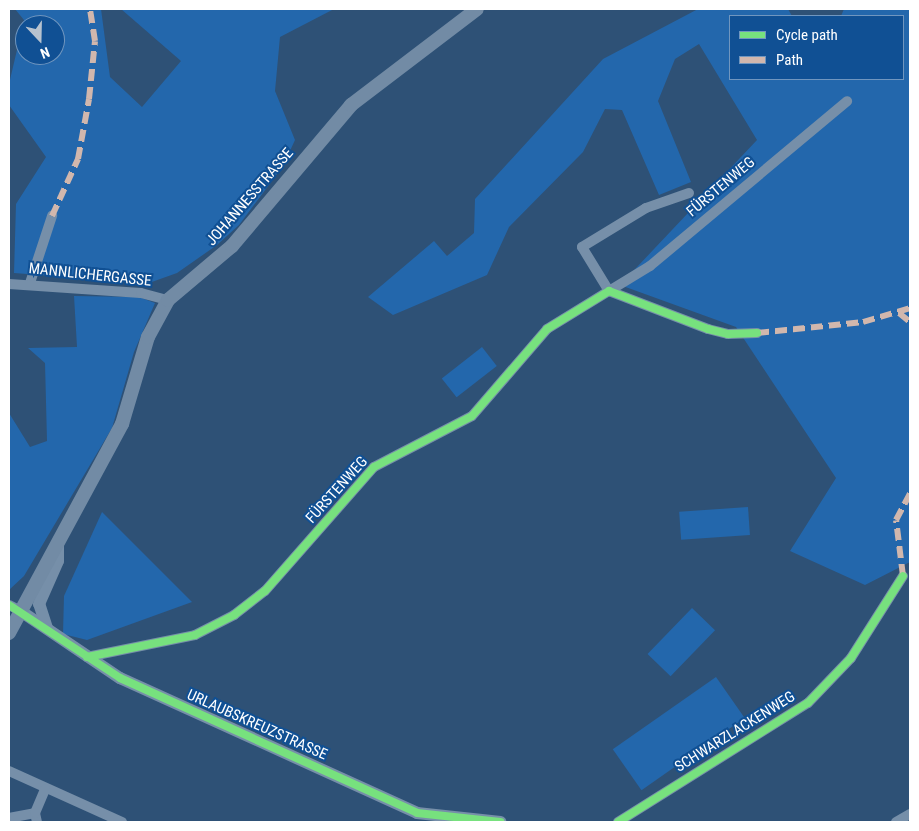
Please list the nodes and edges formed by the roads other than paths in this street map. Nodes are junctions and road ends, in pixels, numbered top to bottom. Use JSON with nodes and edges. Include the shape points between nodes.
{"nodes":[{"id":1,"x":477,"y":9,"type":"edge"},
{"id":2,"x":847,"y":101,"type":"dead end"},
{"id":3,"x":689,"y":193,"type":"dead end"},
{"id":4,"x":52,"y":216,"type":"dead end"},
{"id":5,"x":30,"y":283,"type":"junction"},
{"id":6,"x":9,"y":284,"type":"edge"},
{"id":7,"x":609,"y":290,"type":"junction"},
{"id":8,"x":168,"y":300,"type":"junction"},
{"id":9,"x":757,"y":333,"type":"dead end"},
{"id":10,"x":58,"y":544,"type":"junction"},
{"id":11,"x":903,"y":576,"type":"dead end"},
{"id":12,"x":14,"y":607,"type":"edge"},
{"id":13,"x":9,"y":633,"type":"edge"},
{"id":14,"x":53,"y":636,"type":"junction"},
{"id":15,"x":87,"y":657,"type":"junction"},
{"id":16,"x":9,"y":772,"type":"edge"},
{"id":17,"x":45,"y":789,"type":"junction"},
{"id":18,"x":910,"y":814,"type":"edge"},
{"id":19,"x":9,"y":818,"type":"edge"},
{"id":20,"x":36,"y":818,"type":"edge"},
{"id":21,"x":416,"y":818,"type":"edge"},
{"id":22,"x":122,"y":822,"type":"edge"},
{"id":23,"x":500,"y":822,"type":"edge"},
{"id":24,"x":618,"y":822,"type":"edge"},
{"id":25,"x":896,"y":822,"type":"edge"}],
"edges":[{"from":1,"to":8,"type":"main road","name":"JOHANNESSTRASSE","via":[[351,105],[232,246]]},
{"from":2,"to":7,"type":"street","name":"FÜRSTENWEG","via":[[650,266]]},
{"from":3,"to":7,"type":"street","via":[[646,208],[582,247]]},
{"from":4,"to":5,"type":"street"},
{"from":5,"to":6,"type":"street","name":"MANNLICHERGASSE"},
{"from":5,"to":8,"type":"street","name":"MANNLICHERGASSE","via":[[141,293]]},
{"from":7,"to":9,"type":"street","via":[[708,329],[728,334]]},
{"from":7,"to":15,"type":"street","name":"FÜRSTENWEG","via":[[547,329],[466,421],[374,467],[265,591],[234,615],[194,636]]},
{"from":8,"to":10,"type":"main road","name":"JOHANNESSTRASSE","via":[[148,337],[122,424]]},
{"from":10,"to":12,"type":"main road","name":"JOHANNESSTRASSE"},
{"from":10,"to":14,"type":"street","via":[[58,561],[39,604],[45,626]]},
{"from":11,"to":24,"type":"street","name":"SCHWARZLACKENWEG","via":[[851,658],[808,703]]},
{"from":12,"to":13,"type":"main road","name":"JOHANNESSTRASSE"},
{"from":12,"to":14,"type":"street","name":"URLAUBSKREUZSTRASSE"},
{"from":14,"to":15,"type":"street","name":"URLAUBSKREUZSTRASSE"},
{"from":15,"to":21,"type":"street","name":"URLAUBSKREUZSTRASSE","via":[[120,678]]},
{"from":16,"to":17,"type":"street"},
{"from":17,"to":20,"type":"street"},
{"from":17,"to":22,"type":"street"},
{"from":18,"to":25,"type":"street"},
{"from":19,"to":20,"type":"street"},
{"from":21,"to":23,"type":"street","name":"URLAUBSKREUZSTRASSE"}]}
